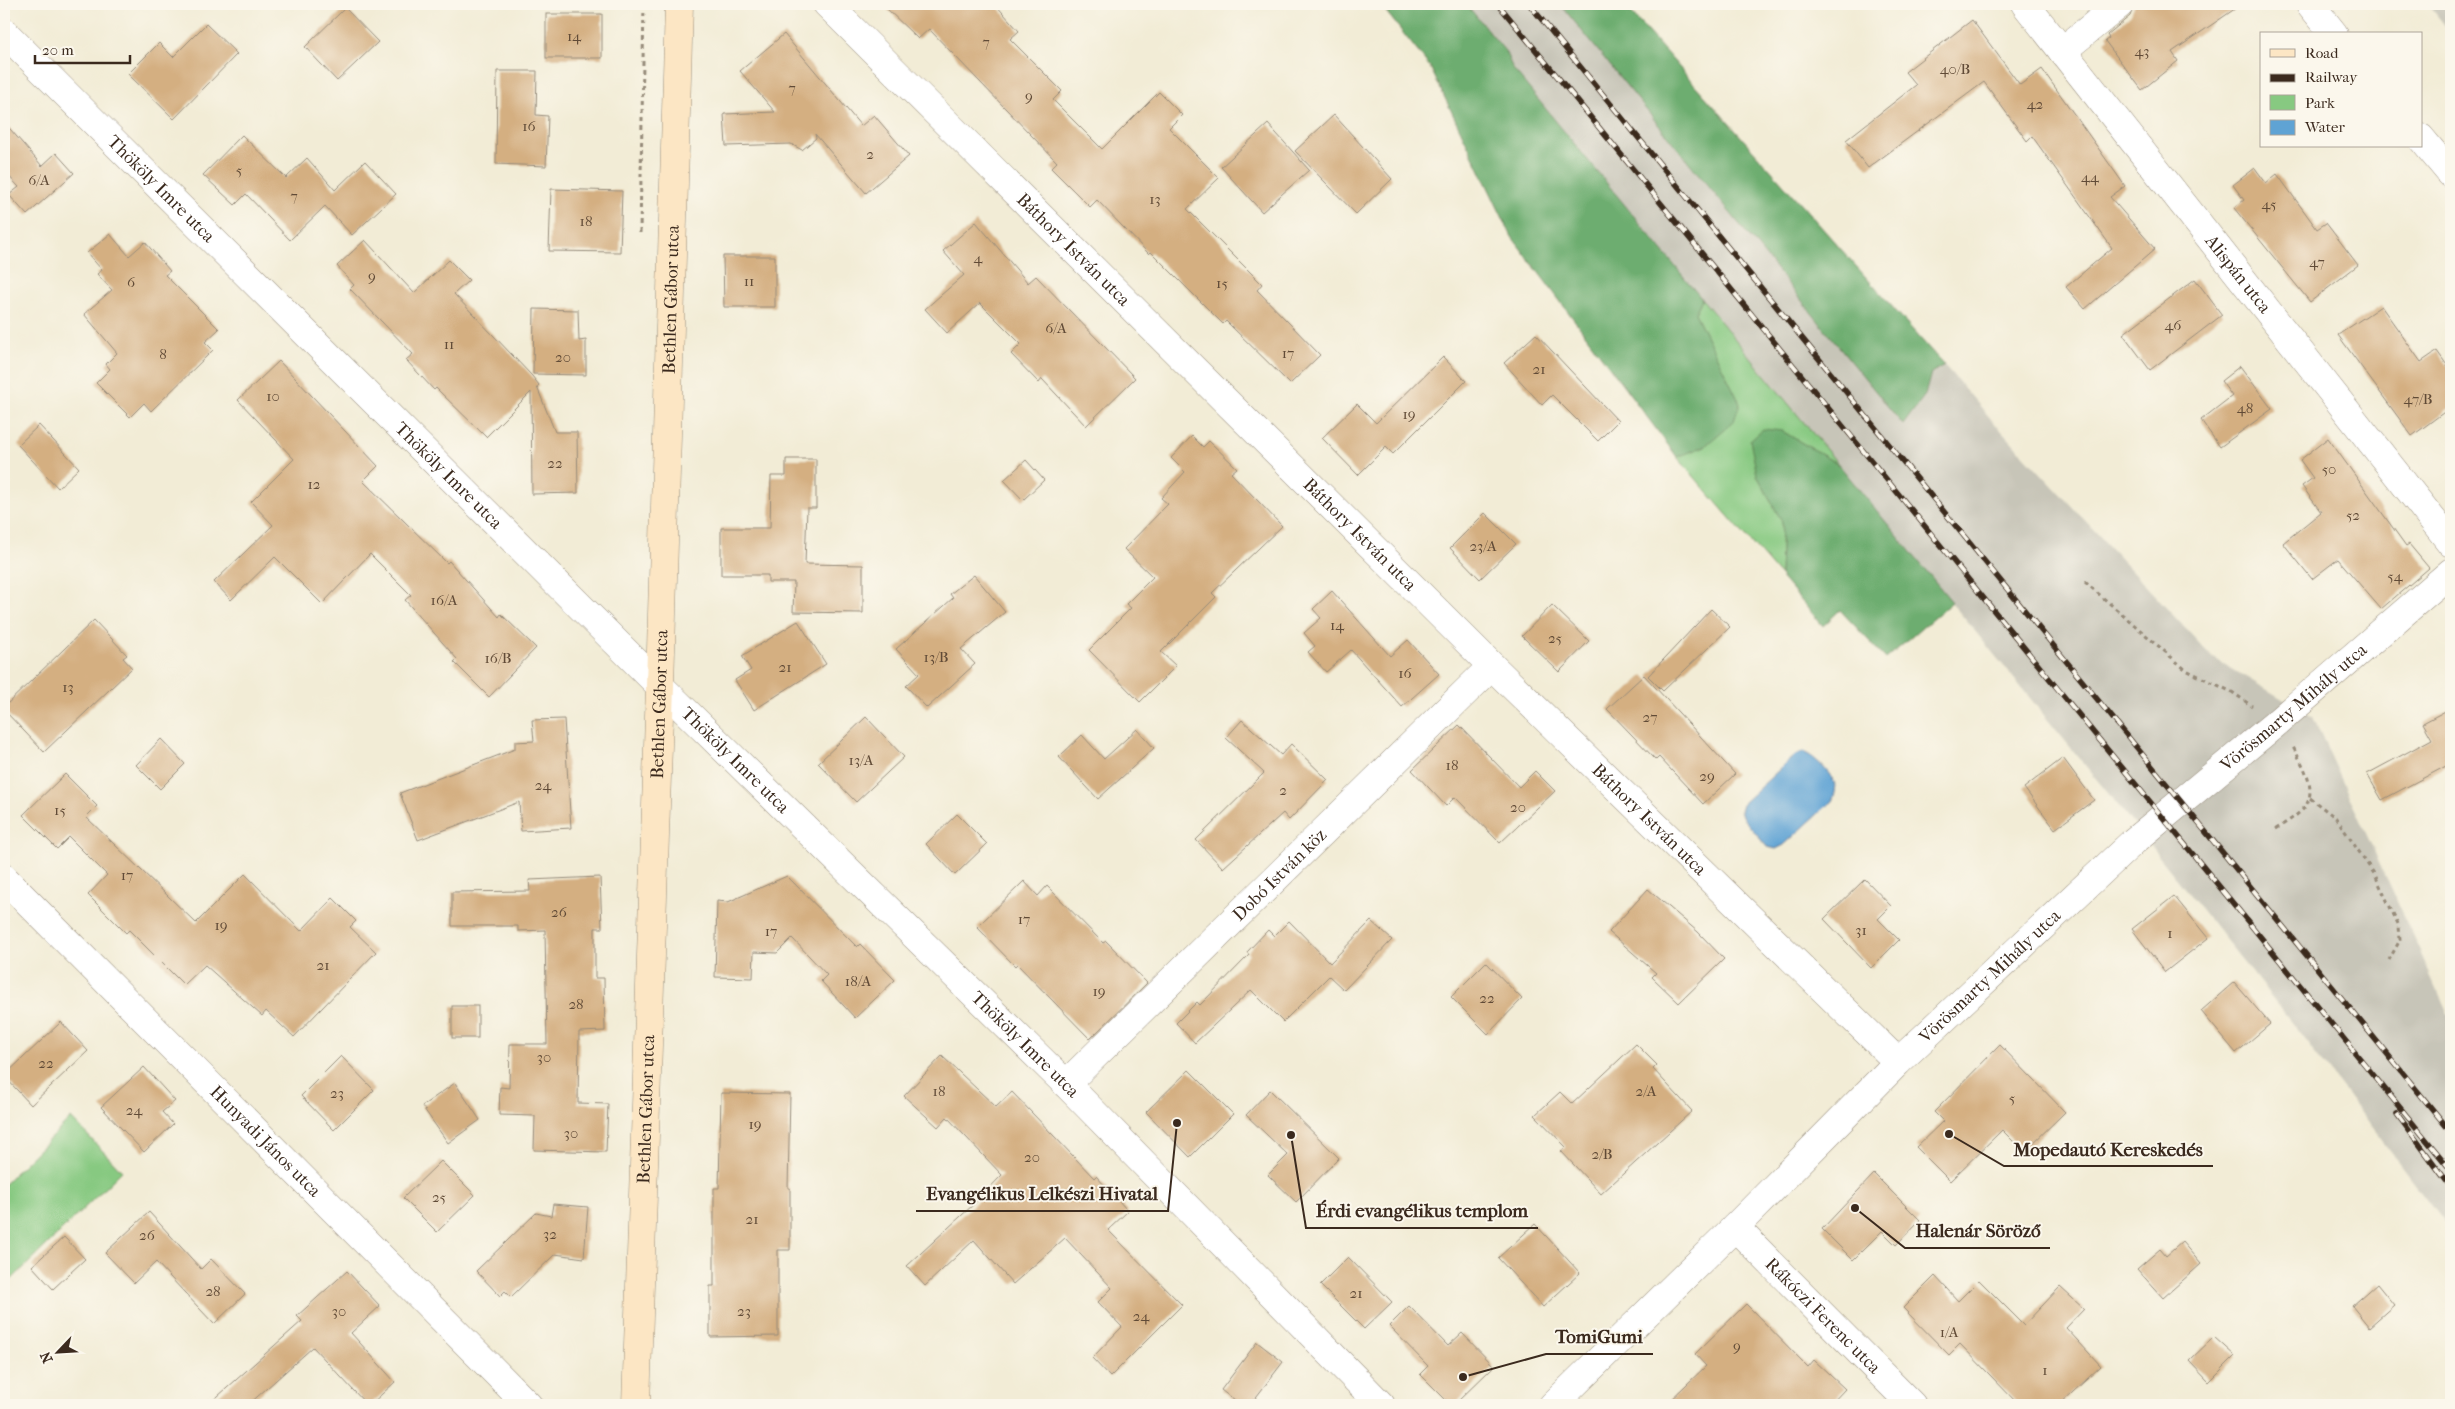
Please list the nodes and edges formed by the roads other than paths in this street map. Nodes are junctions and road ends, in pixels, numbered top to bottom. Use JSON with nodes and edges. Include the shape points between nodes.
{"nodes":[{"id":1,"x":679,"y":4,"type":"edge"},
{"id":2,"x":827,"y":4,"type":"edge"},
{"id":3,"x":2025,"y":4,"type":"edge"},
{"id":4,"x":2120,"y":4,"type":"edge"},
{"id":5,"x":2310,"y":4,"type":"edge"},
{"id":6,"x":4,"y":32,"type":"edge"},
{"id":7,"x":2332,"y":32,"type":"edge"},
{"id":8,"x":2062,"y":50,"type":"junction"},
{"id":9,"x":2422,"y":139,"type":"edge"},
{"id":10,"x":2451,"y":174,"type":"edge"},
{"id":11,"x":2451,"y":544,"type":"edge"},
{"id":12,"x":2451,"y":572,"type":"edge"},
{"id":13,"x":1492,"y":666,"type":"junction"},
{"id":14,"x":660,"y":686,"type":"junction"},
{"id":15,"x":4,"y":878,"type":"edge"},
{"id":16,"x":1898,"y":1062,"type":"junction"},
{"id":17,"x":1066,"y":1084,"type":"junction"},
{"id":18,"x":1735,"y":1227,"type":"junction"},
{"id":19,"x":528,"y":1405,"type":"edge"},
{"id":20,"x":636,"y":1405,"type":"edge"},
{"id":21,"x":1381,"y":1405,"type":"edge"},
{"id":22,"x":1553,"y":1405,"type":"edge"},
{"id":23,"x":1912,"y":1405,"type":"edge"}],
"edges":[{"from":1,"to":14,"type":"street","name":"Bethlen Gábor utca"},
{"from":2,"to":13,"type":"street","name":"Báthory István utca"},
{"from":3,"to":8,"type":"street","name":"Alispán utca"},
{"from":4,"to":8,"type":"street"},
{"from":5,"to":7,"type":"street"},
{"from":6,"to":14,"type":"street","name":"Thököly Imre utca"},
{"from":8,"to":11,"type":"street","name":"Alispán utca"},
{"from":9,"to":10,"type":"street"},
{"from":12,"to":16,"type":"street","name":"Vörösmarty Mihály utca","via":[[2134,841]]},
{"from":13,"to":16,"type":"street","name":"Báthory István utca"},
{"from":13,"to":17,"type":"street","name":"Dobó István köz"},
{"from":14,"to":17,"type":"street","name":"Thököly Imre utca"},
{"from":14,"to":20,"type":"street","name":"Bethlen Gábor utca"},
{"from":15,"to":19,"type":"street","name":"Hunyadi János utca"},
{"from":16,"to":18,"type":"street","name":"Vörösmarty Mihály utca"},
{"from":17,"to":21,"type":"street","name":"Thököly Imre utca"},
{"from":18,"to":22,"type":"street","name":"Vörösmarty Mihály utca"},
{"from":18,"to":23,"type":"street","name":"Rákóczi Ferenc utca"}]}
